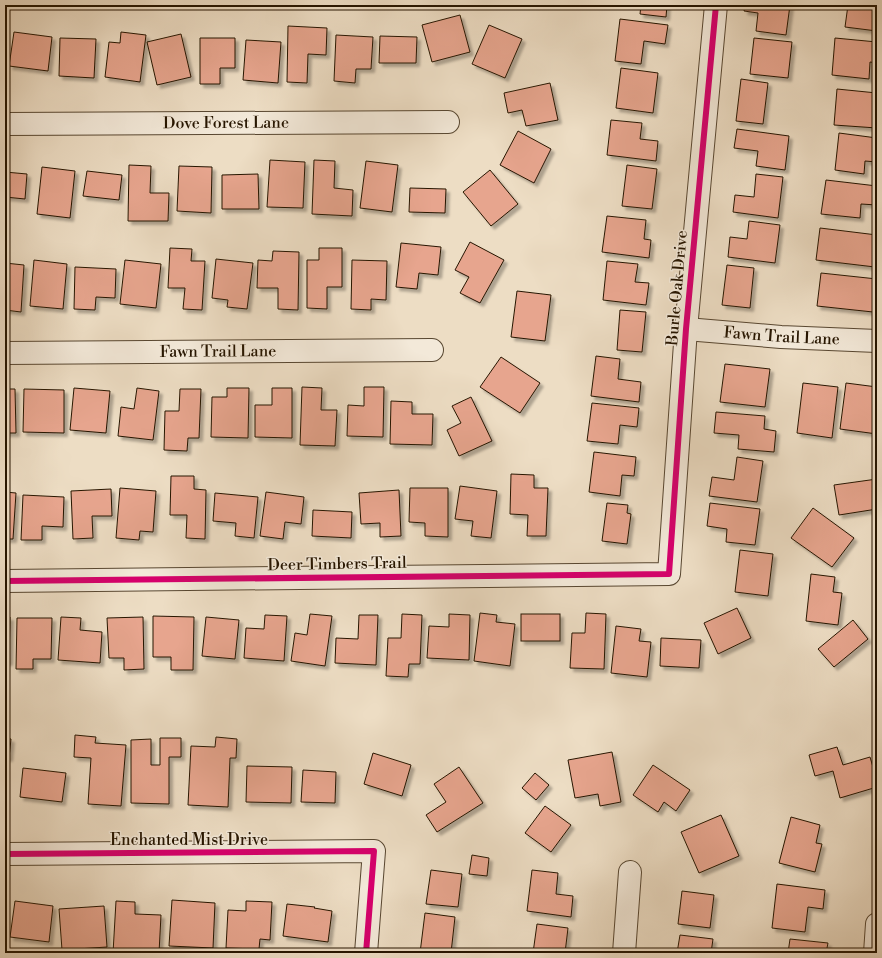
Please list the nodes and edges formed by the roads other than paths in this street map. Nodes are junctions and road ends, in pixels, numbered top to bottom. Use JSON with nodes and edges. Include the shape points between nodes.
{"nodes":[{"id":1,"x":716,"y":5,"type":"edge"},
{"id":2,"x":448,"y":122,"type":"dead end"},
{"id":3,"x":5,"y":124,"type":"edge"},
{"id":4,"x":686,"y":329,"type":"junction"},
{"id":5,"x":877,"y":341,"type":"edge"},
{"id":6,"x":432,"y":350,"type":"dead end"},
{"id":7,"x":5,"y":353,"type":"edge"},
{"id":8,"x":669,"y":574,"type":"joint"},
{"id":9,"x":5,"y":581,"type":"edge"},
{"id":10,"x":5,"y":854,"type":"edge"},
{"id":11,"x":630,"y":872,"type":"dead end"},
{"id":12,"x":877,"y":924,"type":"edge"},
{"id":13,"x":366,"y":953,"type":"edge"},
{"id":14,"x":624,"y":953,"type":"edge"},
{"id":15,"x":875,"y":953,"type":"edge"}],
"edges":[{"from":1,"to":4,"type":"street","name":"Burle Oak Drive"},
{"from":2,"to":3,"type":"street","name":"Dove Forest Lane"},
{"from":4,"to":5,"type":"street","name":"Fawn Trail Lane"},
{"from":4,"to":8,"type":"street","name":"Burle Oak Drive"},
{"from":6,"to":7,"type":"street","name":"Fawn Trail Lane"},
{"from":8,"to":9,"type":"street","name":"Deer Timbers Trail"},
{"from":10,"to":13,"type":"street","name":"Enchanted Mist Drive","via":[[374,851]]},
{"from":11,"to":14,"type":"street"},
{"from":12,"to":15,"type":"street"}]}
